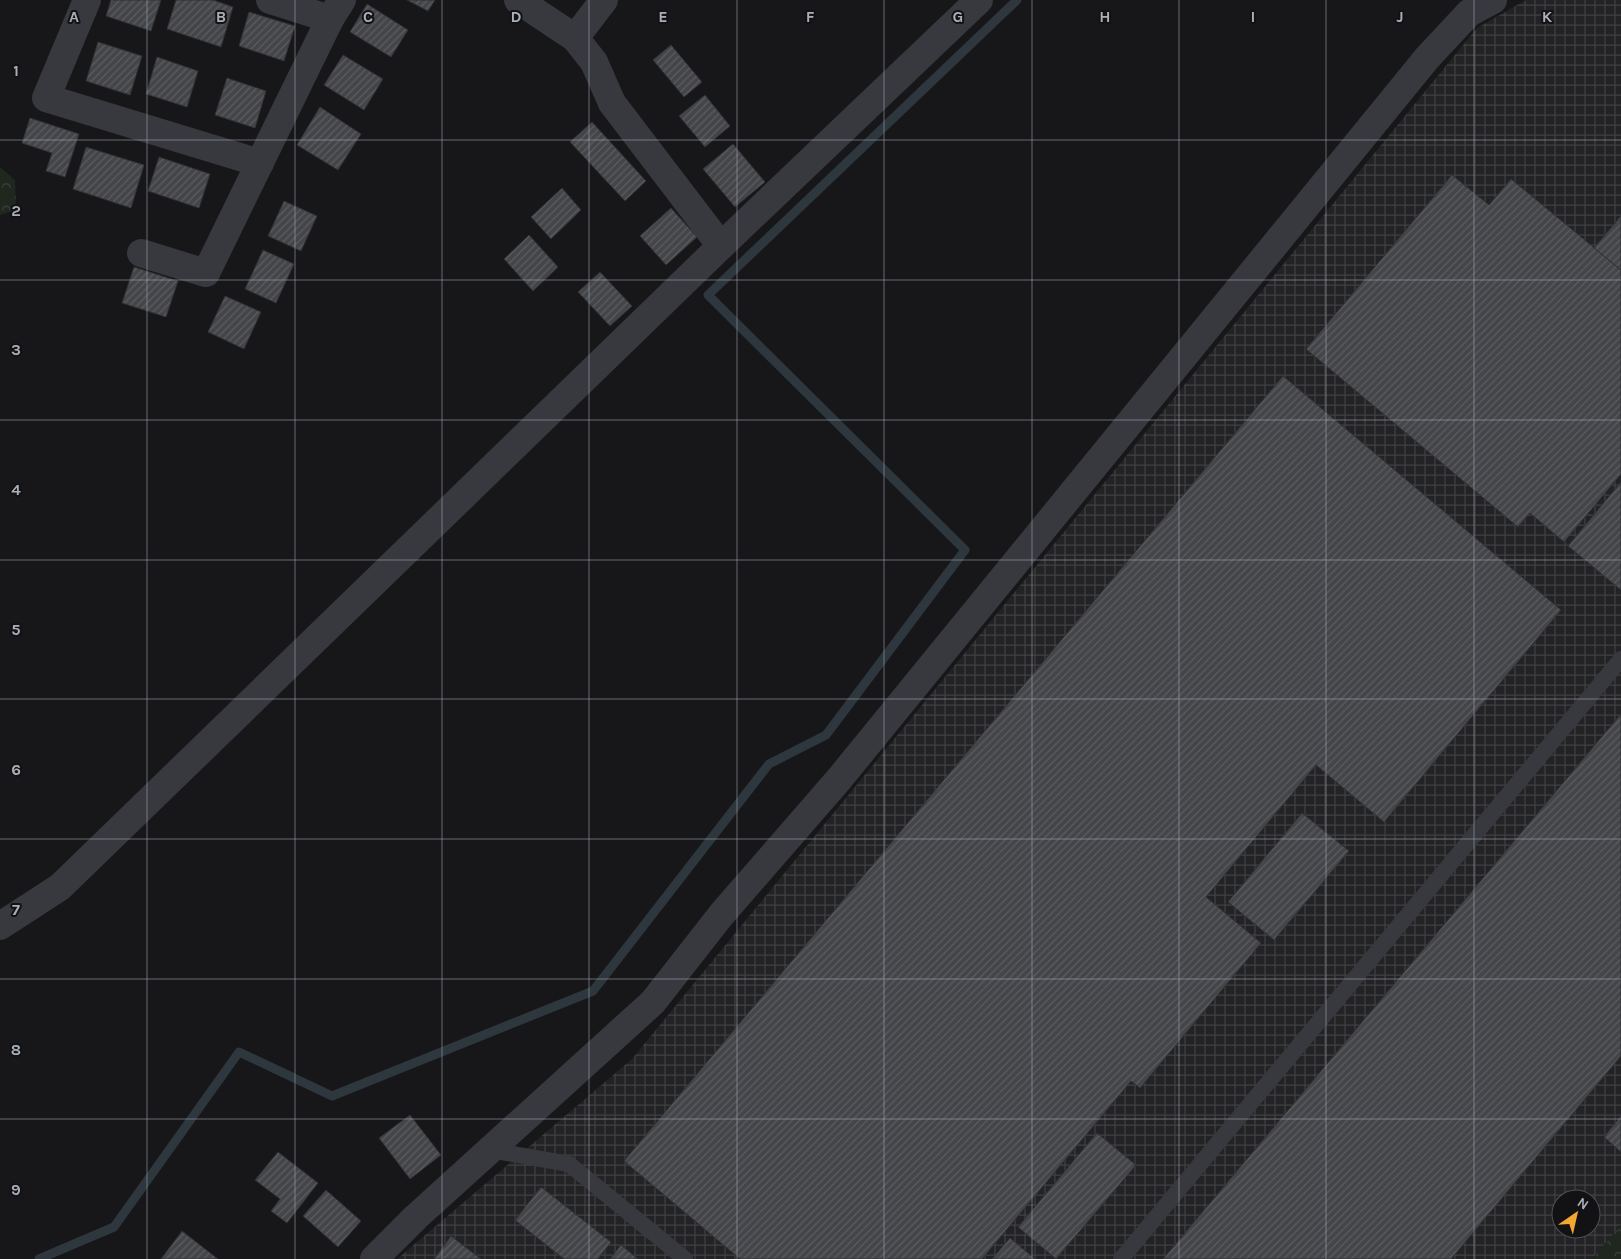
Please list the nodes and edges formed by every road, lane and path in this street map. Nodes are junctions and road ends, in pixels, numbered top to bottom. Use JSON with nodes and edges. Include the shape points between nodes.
{"nodes":[{"id":1,"x":87,"y":0,"type":"edge"},
{"id":2,"x":270,"y":0,"type":"edge"},
{"id":3,"x":518,"y":0,"type":"edge"},
{"id":4,"x":604,"y":0,"type":"edge"},
{"id":5,"x":979,"y":0,"type":"edge"},
{"id":6,"x":1493,"y":0,"type":"edge"},
{"id":7,"x":336,"y":9,"type":"edge"},
{"id":8,"x":575,"y":38,"type":"junction"},
{"id":9,"x":260,"y":163,"type":"junction"},
{"id":10,"x":722,"y":246,"type":"junction"},
{"id":11,"x":141,"y":253,"type":"dead end"},
{"id":12,"x":1621,"y":658,"type":"edge"},
{"id":13,"x":0,"y":926,"type":"edge"},
{"id":14,"x":490,"y":1150,"type":"junction"},
{"id":15,"x":374,"y":1259,"type":"edge"},
{"id":16,"x":685,"y":1259,"type":"edge"},
{"id":17,"x":1121,"y":1259,"type":"edge"}],
"edges":[{"from":1,"to":9,"type":"street","via":[[46,98]]},
{"from":2,"to":7,"type":"street"},
{"from":3,"to":8,"type":"street"},
{"from":4,"to":8,"type":"street"},
{"from":5,"to":10,"type":"street"},
{"from":6,"to":14,"type":"street","via":[[1469,13],[1426,58],[853,762],[721,915],[653,1002]]},
{"from":7,"to":9,"type":"street"},
{"from":8,"to":10,"type":"street","via":[[594,62],[612,103]]},
{"from":9,"to":11,"type":"street","via":[[206,274]]},
{"from":10,"to":13,"type":"street","via":[[60,886]]},
{"from":12,"to":17,"type":"lane"},
{"from":14,"to":15,"type":"street","via":[[416,1216]]},
{"from":14,"to":16,"type":"lane","via":[[568,1164]]}]}
